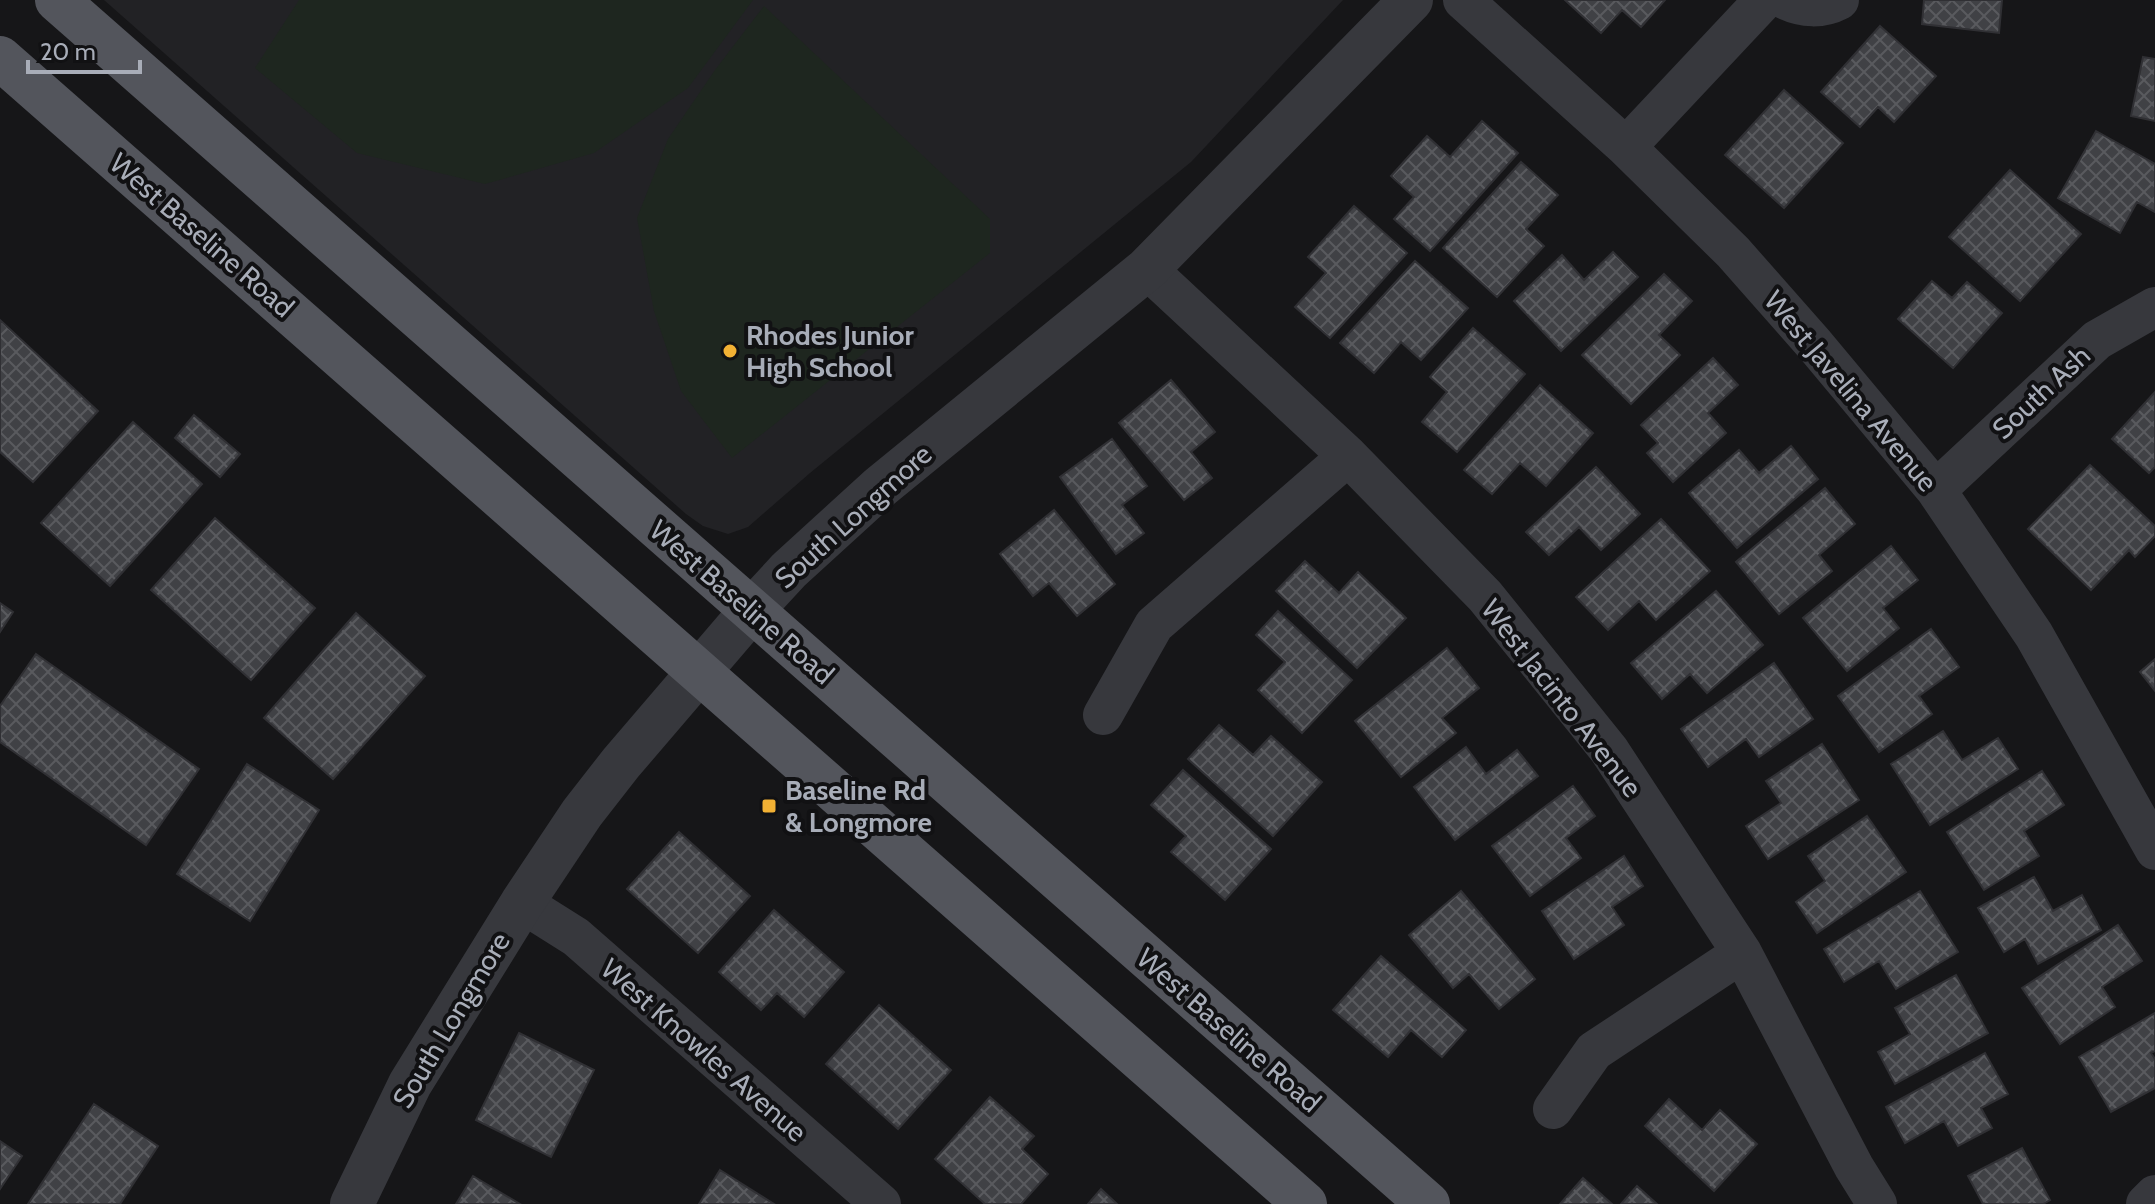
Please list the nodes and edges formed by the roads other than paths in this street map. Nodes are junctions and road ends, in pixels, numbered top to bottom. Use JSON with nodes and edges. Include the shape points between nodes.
{"nodes":[{"id":1,"x":57,"y":0,"type":"edge"},
{"id":2,"x":1411,"y":0,"type":"edge"},
{"id":3,"x":1463,"y":0,"type":"edge"},
{"id":4,"x":1764,"y":0,"type":"edge"},
{"id":5,"x":1786,"y":0,"type":"edge"},
{"id":6,"x":1839,"y":0,"type":"edge"},
{"id":7,"x":0,"y":58,"type":"edge"},
{"id":8,"x":1626,"y":147,"type":"junction"},
{"id":9,"x":1147,"y":269,"type":"junction"},
{"id":10,"x":2155,"y":307,"type":"edge"},
{"id":11,"x":1348,"y":456,"type":"junction"},
{"id":12,"x":1936,"y":490,"type":"junction"},
{"id":13,"x":752,"y":610,"type":"junction"},
{"id":14,"x":699,"y":671,"type":"junction"},
{"id":15,"x":1103,"y":715,"type":"dead end"},
{"id":16,"x":2155,"y":850,"type":"edge"},
{"id":17,"x":522,"y":903,"type":"junction"},
{"id":18,"x":1742,"y":953,"type":"junction"},
{"id":19,"x":1553,"y":1109,"type":"dead end"},
{"id":20,"x":2155,"y":1195,"type":"edge"},
{"id":21,"x":878,"y":1203,"type":"edge"},
{"id":22,"x":352,"y":1204,"type":"edge"},
{"id":23,"x":1305,"y":1204,"type":"edge"},
{"id":24,"x":1428,"y":1204,"type":"edge"},
{"id":25,"x":1877,"y":1204,"type":"edge"},
{"id":26,"x":2146,"y":1204,"type":"edge"}],
"edges":[{"from":1,"to":13,"type":"main road","name":"West Baseline Road"},
{"from":2,"to":9,"type":"street","name":"South Longmore"},
{"from":3,"to":8,"type":"street","name":"West Javelina Avenue"},
{"from":4,"to":8,"type":"street"},
{"from":5,"to":6,"type":"street","via":[[1813,7]]},
{"from":7,"to":14,"type":"main road","name":"West Baseline Road"},
{"from":8,"to":12,"type":"street","name":"West Javelina Avenue","via":[[1733,252]]},
{"from":9,"to":11,"type":"street","name":"West Jacinto Avenue"},
{"from":9,"to":13,"type":"street","name":"South Longmore","via":[[880,487]]},
{"from":10,"to":12,"type":"street","name":"South Ash","via":[[2097,340]]},
{"from":11,"to":15,"type":"street","via":[[1154,625]]},
{"from":11,"to":18,"type":"street","name":"West Jacinto Avenue","via":[[1485,596],[1609,750]]},
{"from":12,"to":16,"type":"street","name":"West Javelina Avenue","via":[[2034,635]]},
{"from":13,"to":14,"type":"street","name":"South Longmore"},
{"from":13,"to":24,"type":"main road","name":"West Baseline Road"},
{"from":14,"to":17,"type":"street","name":"South Longmore","via":[[582,813]]},
{"from":14,"to":23,"type":"main road","name":"West Baseline Road"},
{"from":17,"to":21,"type":"street","name":"West Knowles Avenue","via":[[576,937]]},
{"from":17,"to":22,"type":"street","name":"South Longmore","via":[[410,1084]]},
{"from":18,"to":19,"type":"street","via":[[1594,1051]]},
{"from":18,"to":25,"type":"street","name":"West Jacinto Avenue"},
{"from":20,"to":26,"type":"street"}]}
